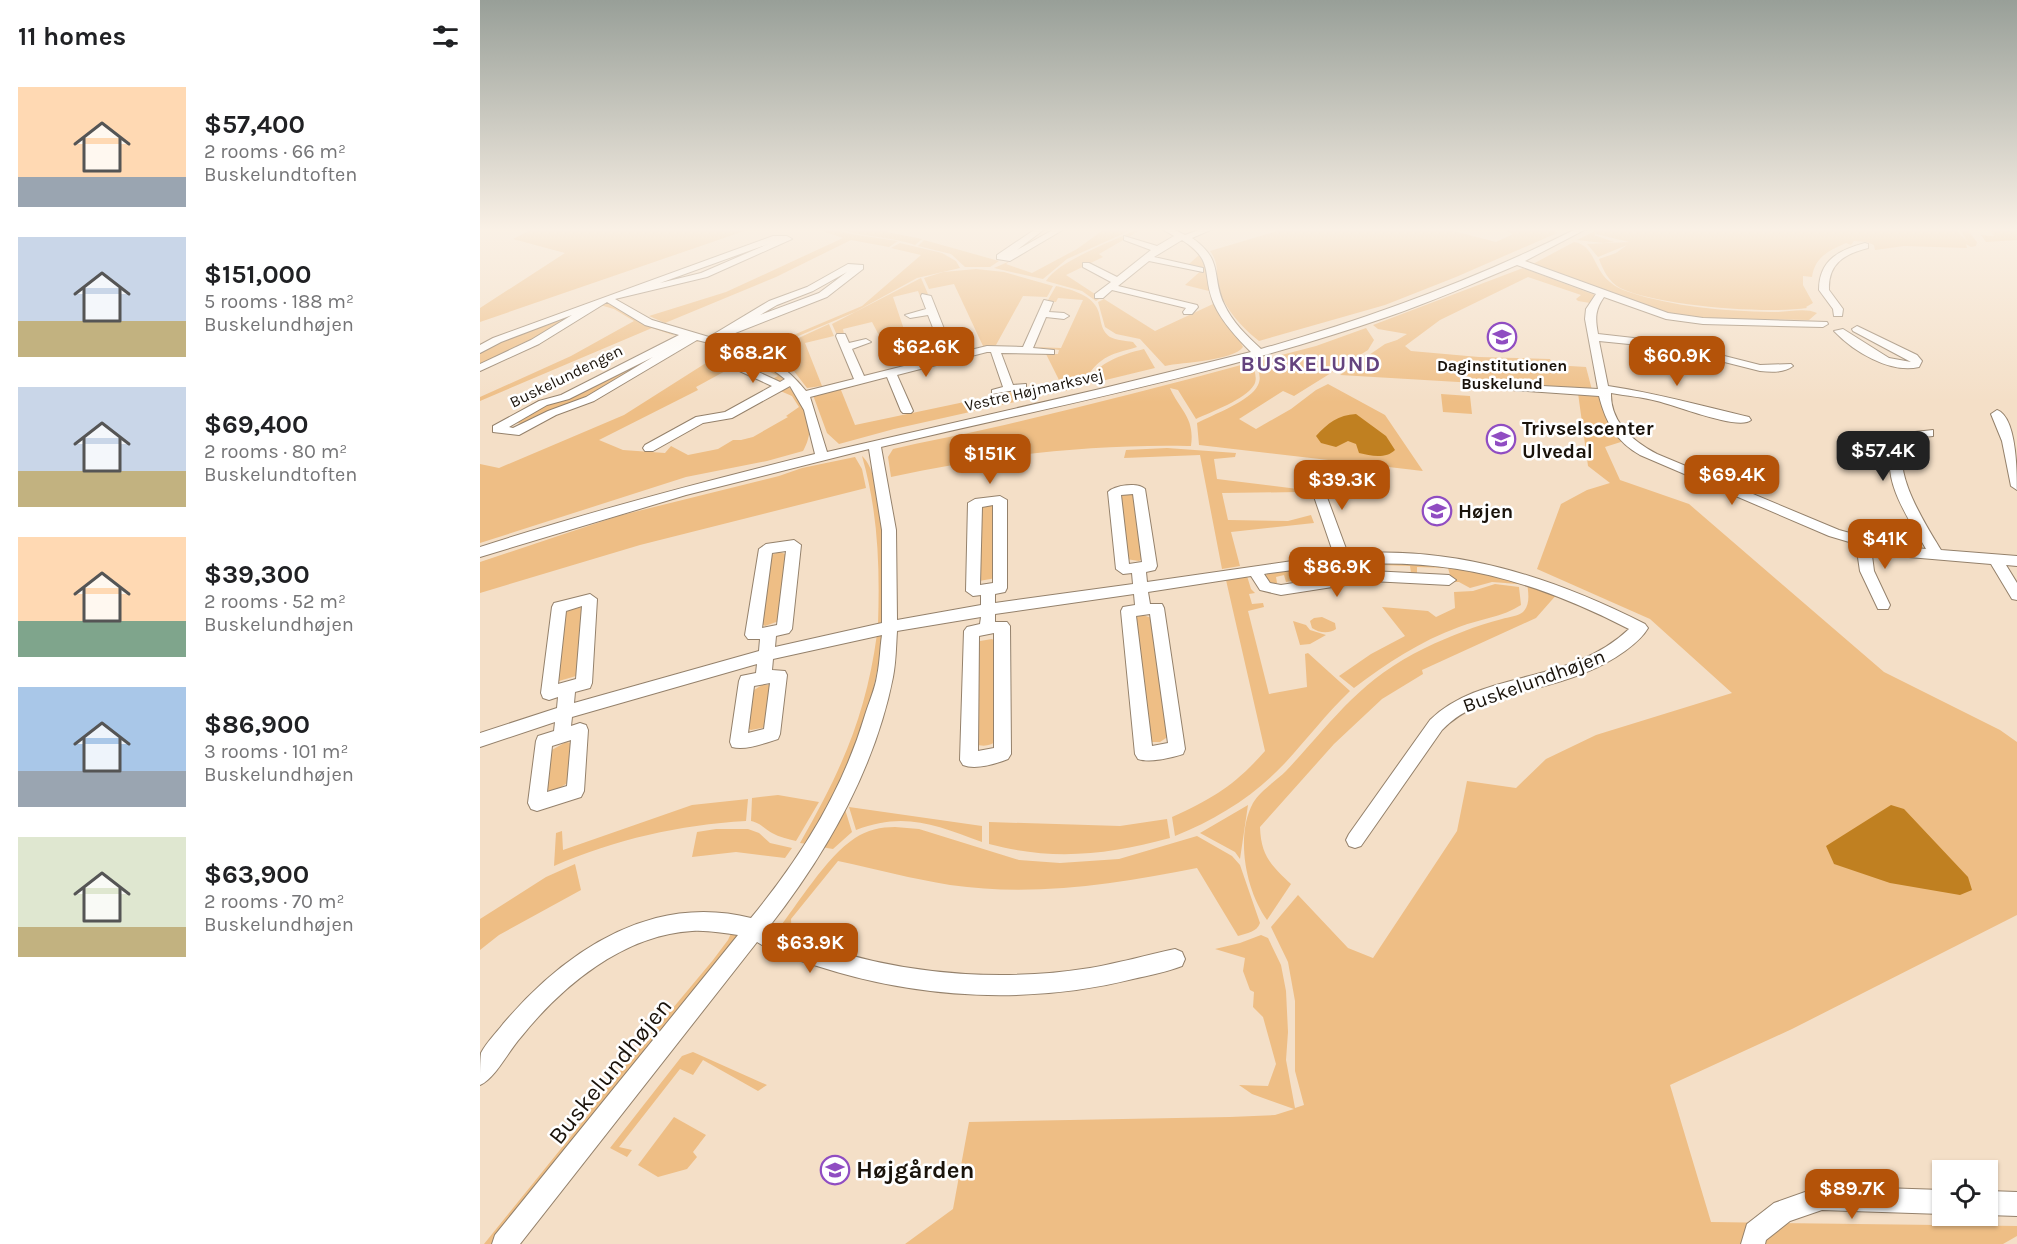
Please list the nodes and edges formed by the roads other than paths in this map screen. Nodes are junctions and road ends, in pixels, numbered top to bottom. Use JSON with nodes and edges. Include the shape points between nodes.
{"nodes":[{"id":1,"x":641,"y":286,"type":"edge"},
{"id":2,"x":657,"y":286,"type":"edge"},
{"id":3,"x":815,"y":286,"type":"edge"},
{"id":4,"x":836,"y":286,"type":"edge"},
{"id":5,"x":1111,"y":286,"type":"edge"},
{"id":6,"x":1121,"y":286,"type":"edge"},
{"id":7,"x":1215,"y":286,"type":"edge"},
{"id":8,"x":1457,"y":286,"type":"edge"},
{"id":9,"x":1583,"y":286,"type":"edge"},
{"id":10,"x":1825,"y":286,"type":"edge"},
{"id":11,"x":1601,"y":293,"type":"junction"},
{"id":12,"x":926,"y":296,"type":"dead end"},
{"id":13,"x":1099,"y":296,"type":"dead end"},
{"id":14,"x":607,"y":298,"type":"junction"},
{"id":15,"x":1048,"y":302,"type":"dead end"},
{"id":16,"x":932,"y":311,"type":"junction"},
{"id":17,"x":1188,"y":312,"type":"dead end"},
{"id":18,"x":1838,"y":314,"type":"junction"},
{"id":19,"x":910,"y":315,"type":"dead end"},
{"id":20,"x":1042,"y":315,"type":"junction"},
{"id":21,"x":1064,"y":316,"type":"dead end"},
{"id":22,"x":1822,"y":324,"type":"junction"},
{"id":23,"x":1857,"y":329,"type":"junction"},
{"id":24,"x":1839,"y":331,"type":"junction"},
{"id":25,"x":722,"y":333,"type":"junction"},
{"id":26,"x":692,"y":335,"type":"junction"},
{"id":27,"x":1594,"y":337,"type":"junction"},
{"id":28,"x":711,"y":340,"type":"junction"},
{"id":29,"x":866,"y":342,"type":"dead end"},
{"id":30,"x":996,"y":349,"type":"junction"},
{"id":31,"x":480,"y":350,"type":"edge"},
{"id":32,"x":1027,"y":350,"type":"junction"},
{"id":33,"x":1050,"y":351,"type":"dead end"},
{"id":34,"x":1259,"y":353,"type":"junction"},
{"id":35,"x":950,"y":357,"type":"junction"},
{"id":36,"x":737,"y":366,"type":"dead end"},
{"id":37,"x":1788,"y":366,"type":"dead end"},
{"id":38,"x":480,"y":369,"type":"edge"},
{"id":39,"x":890,"y":372,"type":"junction"},
{"id":40,"x":792,"y":380,"type":"junction"},
{"id":41,"x":860,"y":380,"type":"junction"},
{"id":42,"x":780,"y":386,"type":"junction"},
{"id":43,"x":1022,"y":386,"type":"dead end"},
{"id":44,"x":1488,"y":386,"type":"dead end"},
{"id":45,"x":1009,"y":389,"type":"junction"},
{"id":46,"x":1605,"y":391,"type":"junction"},
{"id":47,"x":996,"y":392,"type":"dead end"},
{"id":48,"x":802,"y":395,"type":"junction"},
{"id":49,"x":907,"y":411,"type":"dead end"},
{"id":50,"x":1997,"y":414,"type":"dead end"},
{"id":51,"x":1745,"y":420,"type":"dead end"},
{"id":52,"x":1929,"y":433,"type":"dead end"},
{"id":53,"x":874,"y":444,"type":"junction"},
{"id":54,"x":649,"y":448,"type":"dead end"},
{"id":55,"x":822,"y":456,"type":"junction"},
{"id":56,"x":1312,"y":473,"type":"dead end"},
{"id":57,"x":2017,"y":486,"type":"edge"},
{"id":58,"x":1863,"y":542,"type":"junction"},
{"id":59,"x":480,"y":552,"type":"edge"},
{"id":60,"x":1937,"y":555,"type":"junction"},
{"id":61,"x":1995,"y":559,"type":"junction"},
{"id":62,"x":1343,"y":560,"type":"junction"},
{"id":63,"x":2017,"y":561,"type":"edge"},
{"id":64,"x":1137,"y":568,"type":"junction"},
{"id":65,"x":1256,"y":572,"type":"junction"},
{"id":66,"x":1449,"y":580,"type":"dead end"},
{"id":67,"x":1140,"y":588,"type":"junction"},
{"id":68,"x":988,"y":589,"type":"junction"},
{"id":69,"x":2017,"y":595,"type":"edge"},
{"id":70,"x":1883,"y":605,"type":"dead end"},
{"id":71,"x":988,"y":610,"type":"junction"},
{"id":72,"x":1143,"y":610,"type":"junction"},
{"id":73,"x":890,"y":627,"type":"junction"},
{"id":74,"x":988,"y":629,"type":"junction"},
{"id":75,"x":769,"y":632,"type":"junction"},
{"id":76,"x":766,"y":656,"type":"junction"},
{"id":77,"x":763,"y":678,"type":"dead end"},
{"id":78,"x":567,"y":688,"type":"junction"},
{"id":79,"x":564,"y":712,"type":"junction"},
{"id":80,"x":562,"y":736,"type":"dead end"},
{"id":81,"x":480,"y":740,"type":"edge"},
{"id":82,"x":1355,"y":840,"type":"dead end"},
{"id":83,"x":756,"y":930,"type":"junction"},
{"id":84,"x":1175,"y":959,"type":"dead end"},
{"id":85,"x":480,"y":1074,"type":"edge"},
{"id":86,"x":1932,"y":1202,"type":"edge"},
{"id":87,"x":1998,"y":1203,"type":"edge"},
{"id":88,"x":2017,"y":1204,"type":"edge"},
{"id":89,"x":504,"y":1244,"type":"edge"},
{"id":90,"x":1753,"y":1244,"type":"edge"}],
"edges":[{"from":1,"to":14,"type":"street"},
{"from":2,"to":14,"type":"street"},
{"from":3,"to":25,"type":"street","via":[[773,303]]},
{"from":4,"to":25,"type":"street","via":[[824,295]]},
{"from":5,"to":13,"type":"street"},
{"from":6,"to":17,"type":"street","via":[[1193,307]]},
{"from":7,"to":34,"type":"street","via":[[1226,316]]},
{"from":8,"to":34,"type":"street","name":"Vestre Højmarksvej"},
{"from":9,"to":11,"type":"street"},
{"from":10,"to":18,"type":"street"},
{"from":11,"to":22,"type":"street","via":[[1683,319]]},
{"from":11,"to":27,"type":"street","via":[[1591,309]]},
{"from":12,"to":16,"type":"street"},
{"from":14,"to":26,"type":"street","via":[[654,325]]},
{"from":14,"to":31,"type":"street"},
{"from":14,"to":38,"type":"street","via":[[535,342]]},
{"from":15,"to":20,"type":"street"},
{"from":16,"to":19,"type":"street"},
{"from":16,"to":35,"type":"street"},
{"from":18,"to":22,"type":"street","via":[[1822,316]]},
{"from":18,"to":23,"type":"street","via":[[1856,322]]},
{"from":20,"to":21,"type":"street"},
{"from":20,"to":32,"type":"street"},
{"from":22,"to":24,"type":"street"},
{"from":23,"to":24,"type":"street"},
{"from":23,"to":24,"type":"street","via":[[1917,362],[1908,366],[1896,364]]},
{"from":25,"to":28,"type":"street"},
{"from":26,"to":26,"type":"street","name":"Buskelundengen","via":[[565,397],[543,403],[497,429],[515,432],[590,399]]},
{"from":26,"to":28,"type":"street"},
{"from":27,"to":37,"type":"street","via":[[1669,345],[1760,368]]},
{"from":27,"to":46,"type":"street"},
{"from":28,"to":40,"type":"street","via":[[777,364]]},
{"from":29,"to":41,"type":"street","via":[[843,342]]},
{"from":30,"to":32,"type":"street"},
{"from":30,"to":35,"type":"street"},
{"from":30,"to":45,"type":"street"},
{"from":32,"to":33,"type":"street"},
{"from":34,"to":53,"type":"street","name":"Vestre Højmarksvej"},
{"from":35,"to":39,"type":"street"},
{"from":36,"to":42,"type":"street"},
{"from":39,"to":41,"type":"street"},
{"from":39,"to":49,"type":"street"},
{"from":40,"to":42,"type":"street"},
{"from":40,"to":48,"type":"street"},
{"from":41,"to":48,"type":"street"},
{"from":42,"to":54,"type":"street","via":[[728,415],[700,420]]},
{"from":43,"to":45,"type":"street"},
{"from":44,"to":46,"type":"street"},
{"from":45,"to":47,"type":"street"},
{"from":46,"to":51,"type":"street","via":[[1657,397]]},
{"from":46,"to":58,"type":"street","via":[[1621,434],[1653,457]]},
{"from":48,"to":55,"type":"street","via":[[815,424]]},
{"from":50,"to":57,"type":"street","via":[[2008,441]]},
{"from":52,"to":60,"type":"street","via":[[1911,436],[1901,446],[1897,474],[1901,490]]},
{"from":53,"to":55,"type":"street","name":"Vestre Højmarksvej"},
{"from":53,"to":73,"type":"street","name":"Buskelundhøjen","via":[[889,530]]},
{"from":55,"to":59,"type":"street","name":"Vestre Højmarksvej","via":[[620,507]]},
{"from":56,"to":62,"type":"street"},
{"from":58,"to":60,"type":"street"},
{"from":58,"to":70,"type":"street","via":[[1867,571]]},
{"from":60,"to":61,"type":"street"},
{"from":61,"to":63,"type":"street"},
{"from":61,"to":69,"type":"street"},
{"from":62,"to":65,"type":"street","name":"Buskelundhøjen"},
{"from":62,"to":82,"type":"street","name":"Buskelundhøjen","via":[[1416,558],[1513,574],[1594,604],[1640,628],[1625,645],[1582,668],[1473,700],[1453,710],[1436,725]]},
{"from":64,"to":64,"type":"street","via":[[1123,569],[1114,492],[1139,489],[1150,566]]},
{"from":64,"to":67,"type":"street"},
{"from":65,"to":66,"type":"street","via":[[1267,589],[1281,590],[1371,576]]},
{"from":65,"to":67,"type":"street","name":"Buskelundhøjen"},
{"from":67,"to":71,"type":"street","name":"Buskelundhøjen"},
{"from":67,"to":72,"type":"street"},
{"from":68,"to":68,"type":"street","via":[[1000,588],[1000,500],[975,503],[973,591]]},
{"from":68,"to":71,"type":"street"},
{"from":71,"to":73,"type":"street","name":"Buskelundhøjen"},
{"from":71,"to":74,"type":"street"},
{"from":72,"to":72,"type":"street","via":[[1157,608],[1177,749],[1144,754],[1128,612]]},
{"from":73,"to":76,"type":"street","name":"Buskelundhøjen"},
{"from":73,"to":83,"type":"street","name":"Buskelundhøjen","via":[[885,676],[848,787],[797,875]]},
{"from":74,"to":74,"type":"street","via":[[1002,627],[1002,754],[969,760],[972,631]]},
{"from":75,"to":75,"type":"street","via":[[753,635],[766,549],[794,545],[784,629]]},
{"from":75,"to":76,"type":"street"},
{"from":76,"to":77,"type":"street"},
{"from":76,"to":79,"type":"street","name":"Buskelundhøjen"},
{"from":78,"to":78,"type":"street","via":[[549,693],[559,607],[590,599],[584,683]]},
{"from":78,"to":79,"type":"street"},
{"from":79,"to":80,"type":"street"},
{"from":79,"to":81,"type":"street","name":"Buskelundhøjen"},
{"from":83,"to":84,"type":"street","via":[[842,966],[925,980],[1008,985],[1079,980]]},
{"from":83,"to":85,"type":"street","via":[[707,920],[666,925],[616,943],[567,974],[530,1008]]},
{"from":83,"to":89,"type":"street","name":"Buskelundhøjen"},
{"from":86,"to":90,"type":"street","via":[[1822,1198],[1783,1212],[1756,1233]]},
{"from":87,"to":88,"type":"street"}]}
